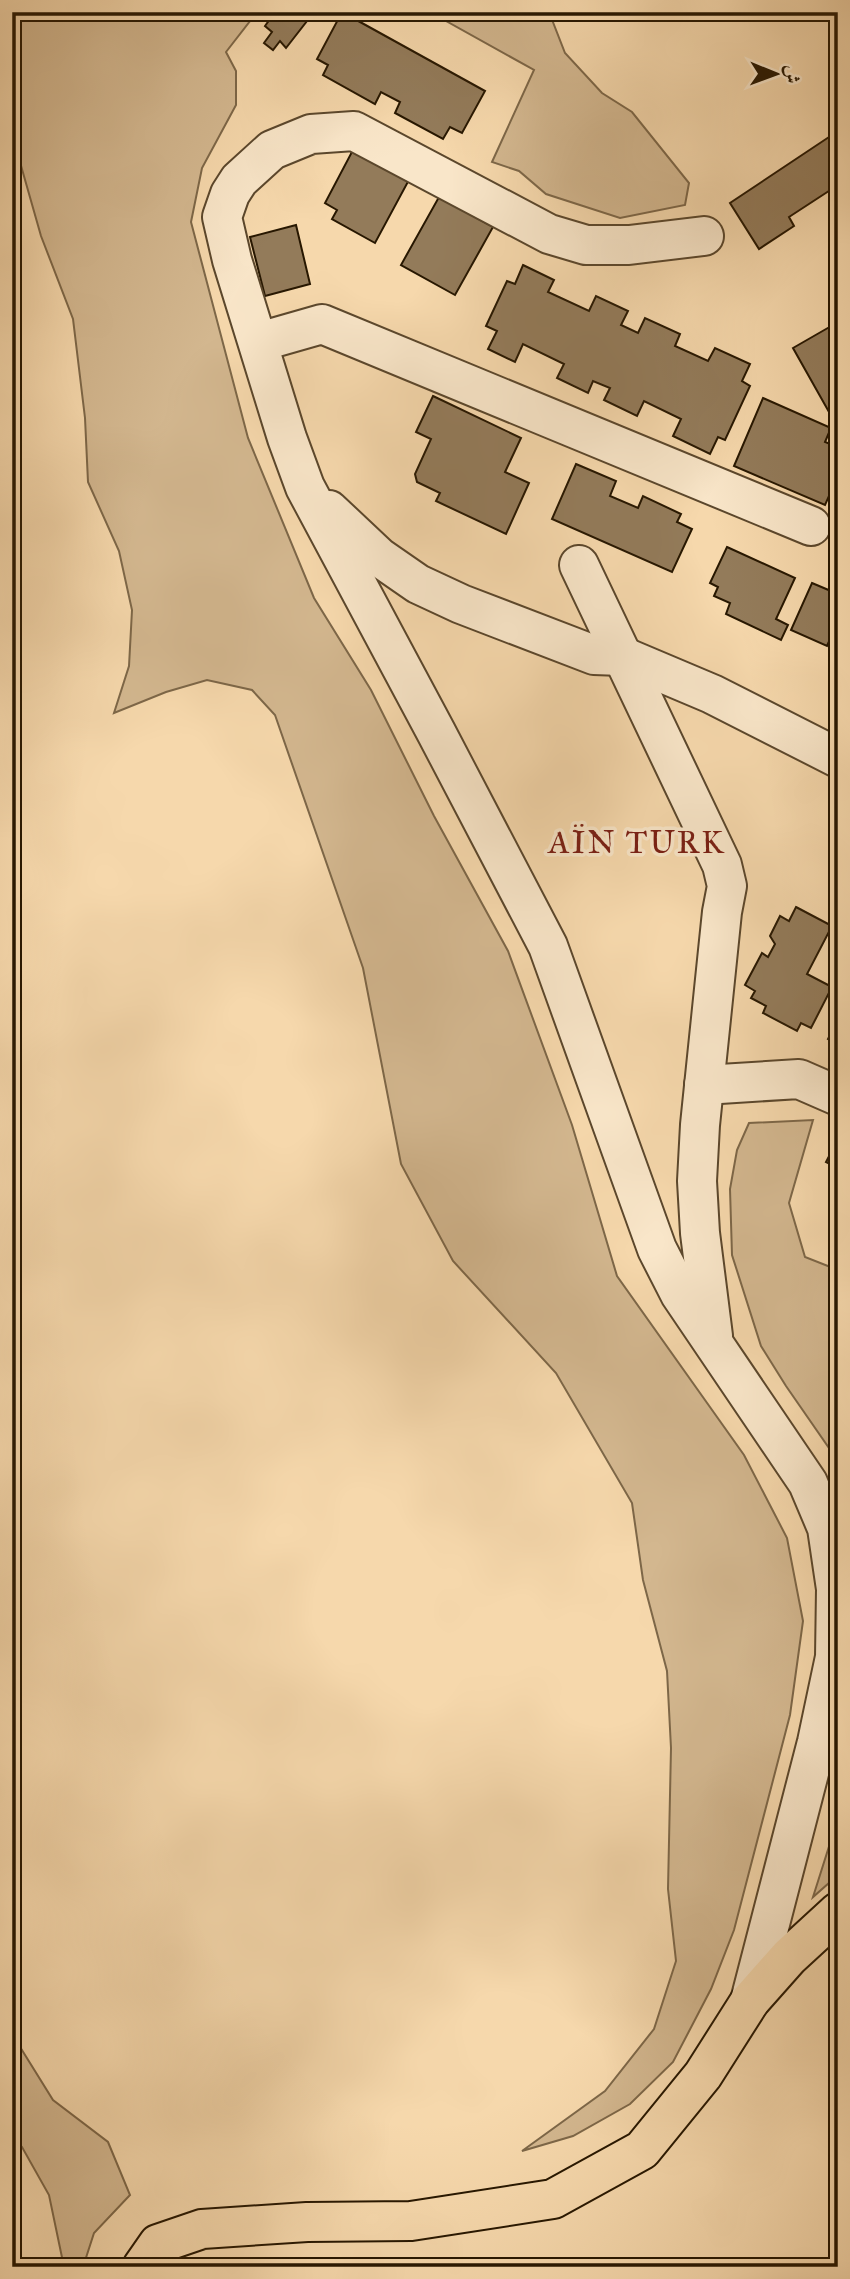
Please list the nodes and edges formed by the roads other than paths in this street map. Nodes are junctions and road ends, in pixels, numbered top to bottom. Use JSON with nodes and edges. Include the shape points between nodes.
{"nodes":[{"id":1,"x":704,"y":236,"type":"dead end"},
{"id":2,"x":258,"y":342,"type":"junction"},
{"id":3,"x":305,"y":487,"type":"junction"},
{"id":4,"x":811,"y":526,"type":"dead end"},
{"id":5,"x":579,"y":565,"type":"dead end"},
{"id":6,"x":622,"y":656,"type":"junction"},
{"id":7,"x":838,"y":758,"type":"edge"},
{"id":8,"x":704,"y":1085,"type":"junction"},
{"id":9,"x":838,"y":1096,"type":"edge"},
{"id":10,"x":714,"y":1343,"type":"junction"},
{"id":11,"x":838,"y":1912,"type":"edge"},
{"id":12,"x":750,"y":2001,"type":"junction"},
{"id":13,"x":142,"y":2267,"type":"edge"}],
"edges":[{"from":1,"to":2,"type":"street","via":[[586,245],[548,234],[354,131],[311,134],[272,150],[239,180],[222,217]]},
{"from":2,"to":3,"type":"street"},
{"from":2,"to":4,"type":"street","via":[[322,324]]},
{"from":3,"to":6,"type":"street","via":[[379,557],[418,584],[594,654]]},
{"from":3,"to":10,"type":"street","via":[[548,946],[657,1249],[680,1294]]},
{"from":5,"to":6,"type":"street"},
{"from":6,"to":7,"type":"street","via":[[712,694]]},
{"from":6,"to":8,"type":"street","via":[[722,865],[727,886]]},
{"from":8,"to":9,"type":"street","via":[[799,1079]]},
{"from":8,"to":10,"type":"street","via":[[697,1181]]},
{"from":10,"to":12,"type":"street","via":[[808,1483],[827,1528],[836,1589],[835,1657]]},
{"from":11,"to":12,"type":"main road"},
{"from":12,"to":13,"type":"main road","via":[[703,2075],[642,2150],[553,2199],[411,2221],[202,2229],[158,2244]]}]}
